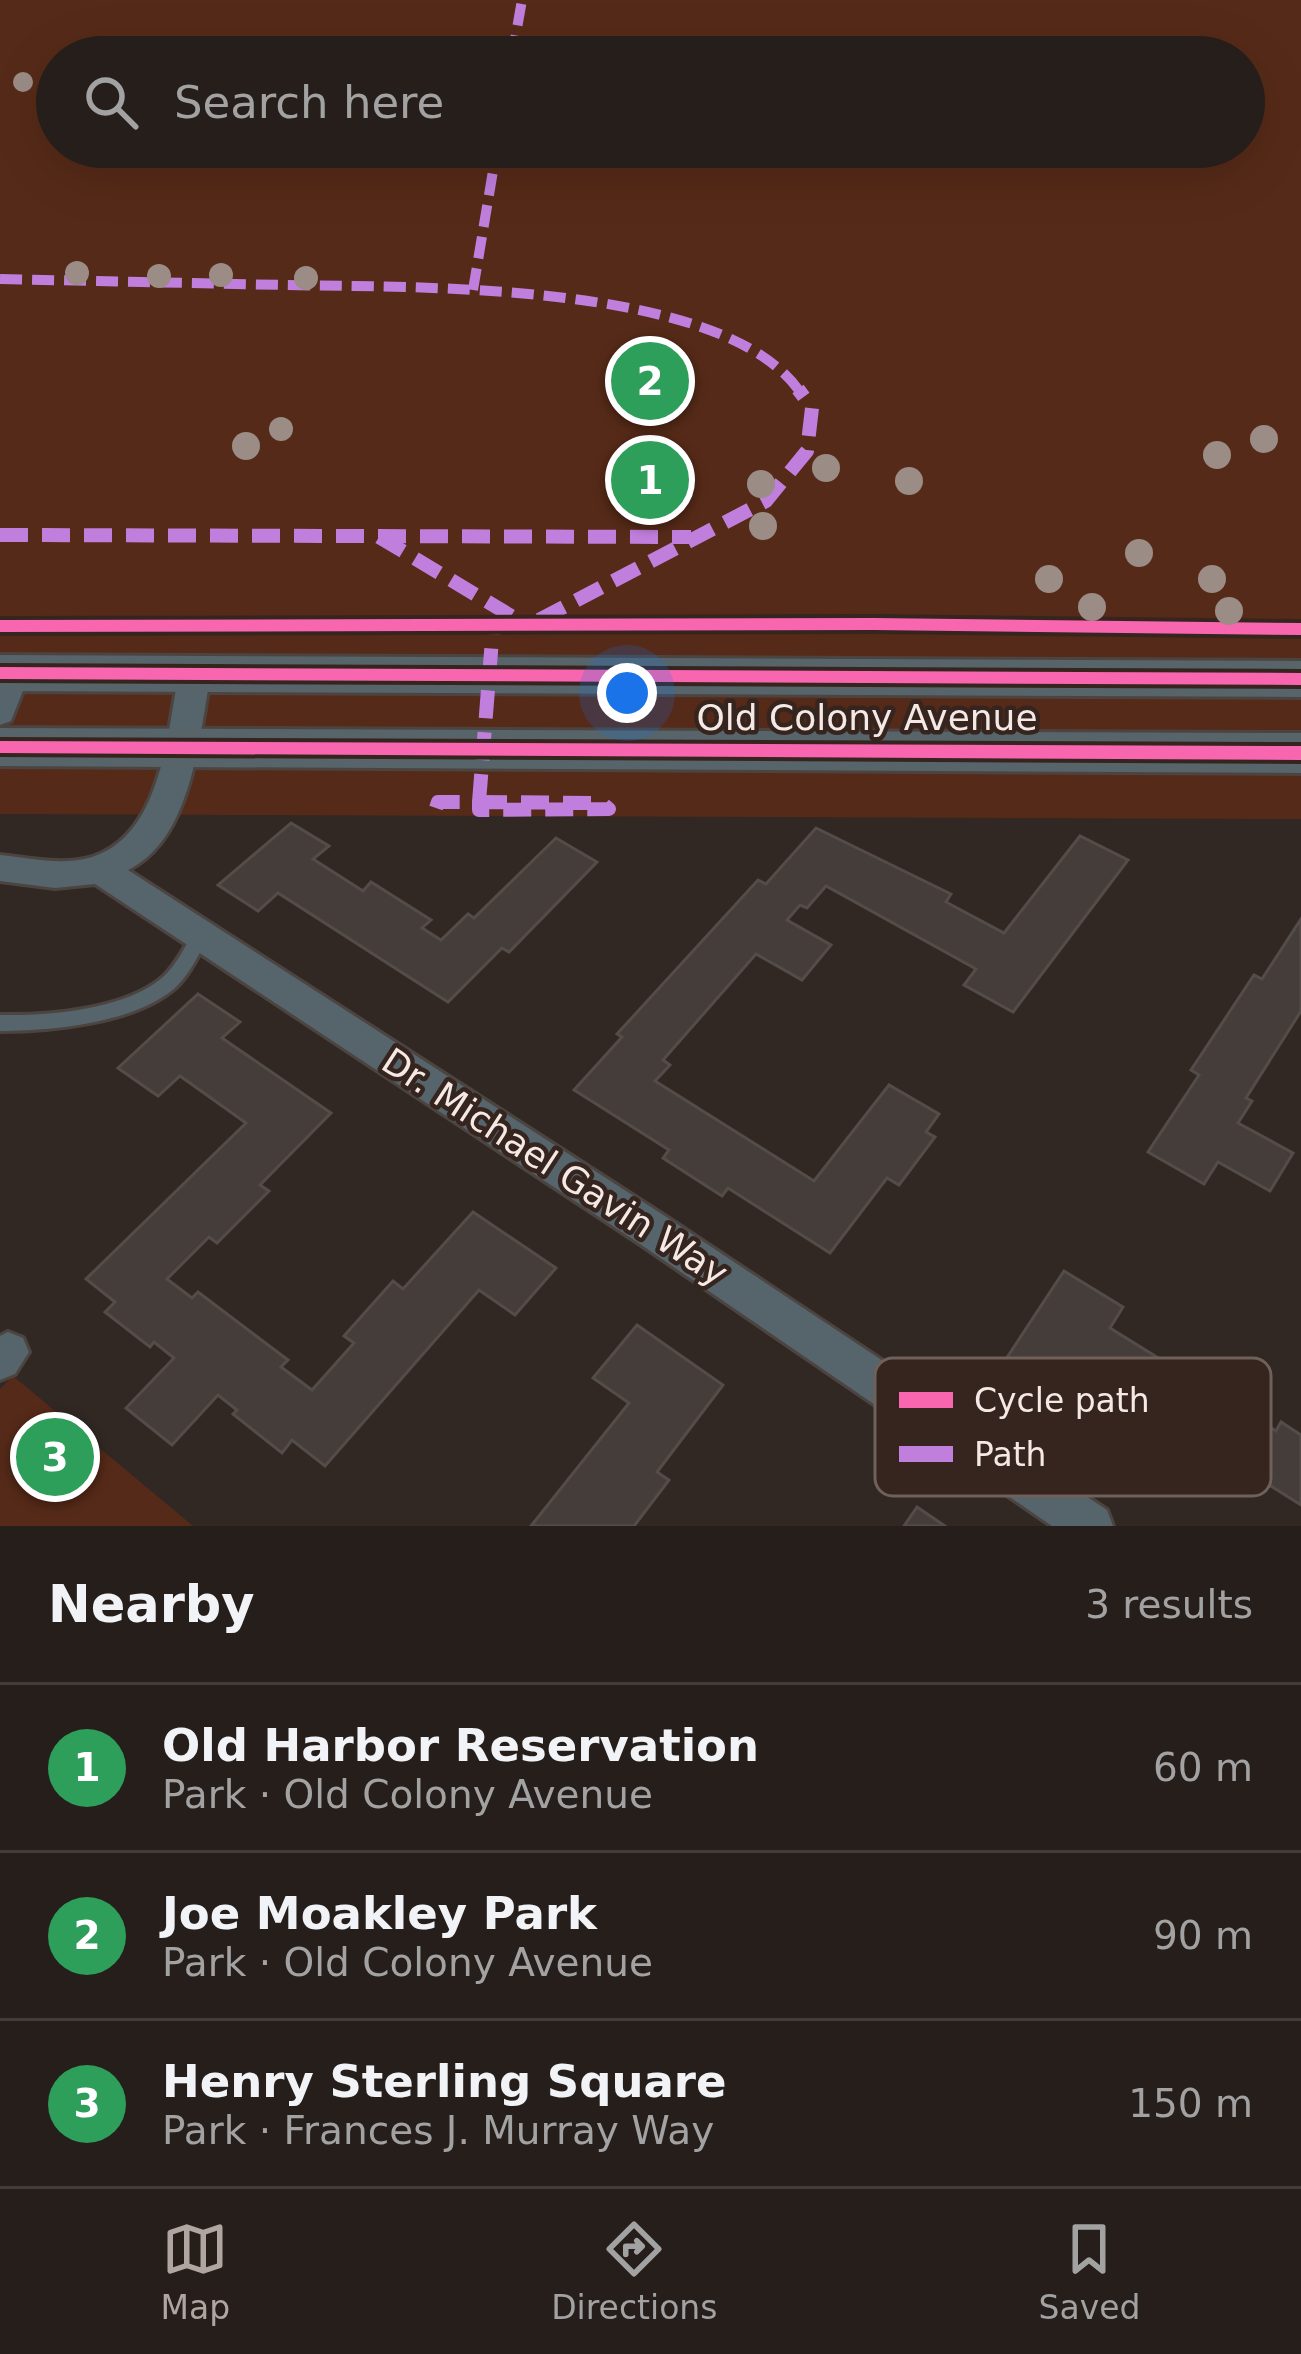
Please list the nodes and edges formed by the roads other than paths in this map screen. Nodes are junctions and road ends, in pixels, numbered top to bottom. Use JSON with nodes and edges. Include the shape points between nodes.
{"nodes":[{"id":1,"x":195,"y":674,"type":"junction"},
{"id":2,"x":1301,"y":679,"type":"edge"},
{"id":3,"x":4,"y":686,"type":"edge"},
{"id":4,"x":0,"y":747,"type":"edge"},
{"id":5,"x":180,"y":749,"type":"junction"},
{"id":6,"x":1301,"y":752,"type":"edge"},
{"id":7,"x":0,"y":868,"type":"edge"},
{"id":8,"x":98,"y":868,"type":"junction"},
{"id":9,"x":201,"y":935,"type":"junction"},
{"id":10,"x":0,"y":1023,"type":"edge"},
{"id":11,"x":875,"y":1380,"type":"edge"},
{"id":12,"x":1047,"y":1496,"type":"edge"},
{"id":13,"x":1091,"y":1526,"type":"edge"}],
"edges":[{"from":1,"to":2,"type":"main road","name":"Old Colony Avenue"},
{"from":1,"to":3,"type":"main road","name":"Old Colony Avenue"},
{"from":1,"to":5,"type":"street"},
{"from":4,"to":5,"type":"main road","name":"Old Colony Avenue"},
{"from":5,"to":6,"type":"main road","name":"Old Colony Avenue"},
{"from":5,"to":8,"type":"street","via":[[152,834]]},
{"from":7,"to":8,"type":"street"},
{"from":8,"to":9,"type":"street","name":"Dr. Michael Gavin Way"},
{"from":9,"to":10,"type":"lane","via":[[170,982],[148,995],[34,1025]]},
{"from":9,"to":11,"type":"street","name":"Dr. Michael Gavin Way"},
{"from":12,"to":13,"type":"street","name":"Dr. Michael Gavin Way"}]}
